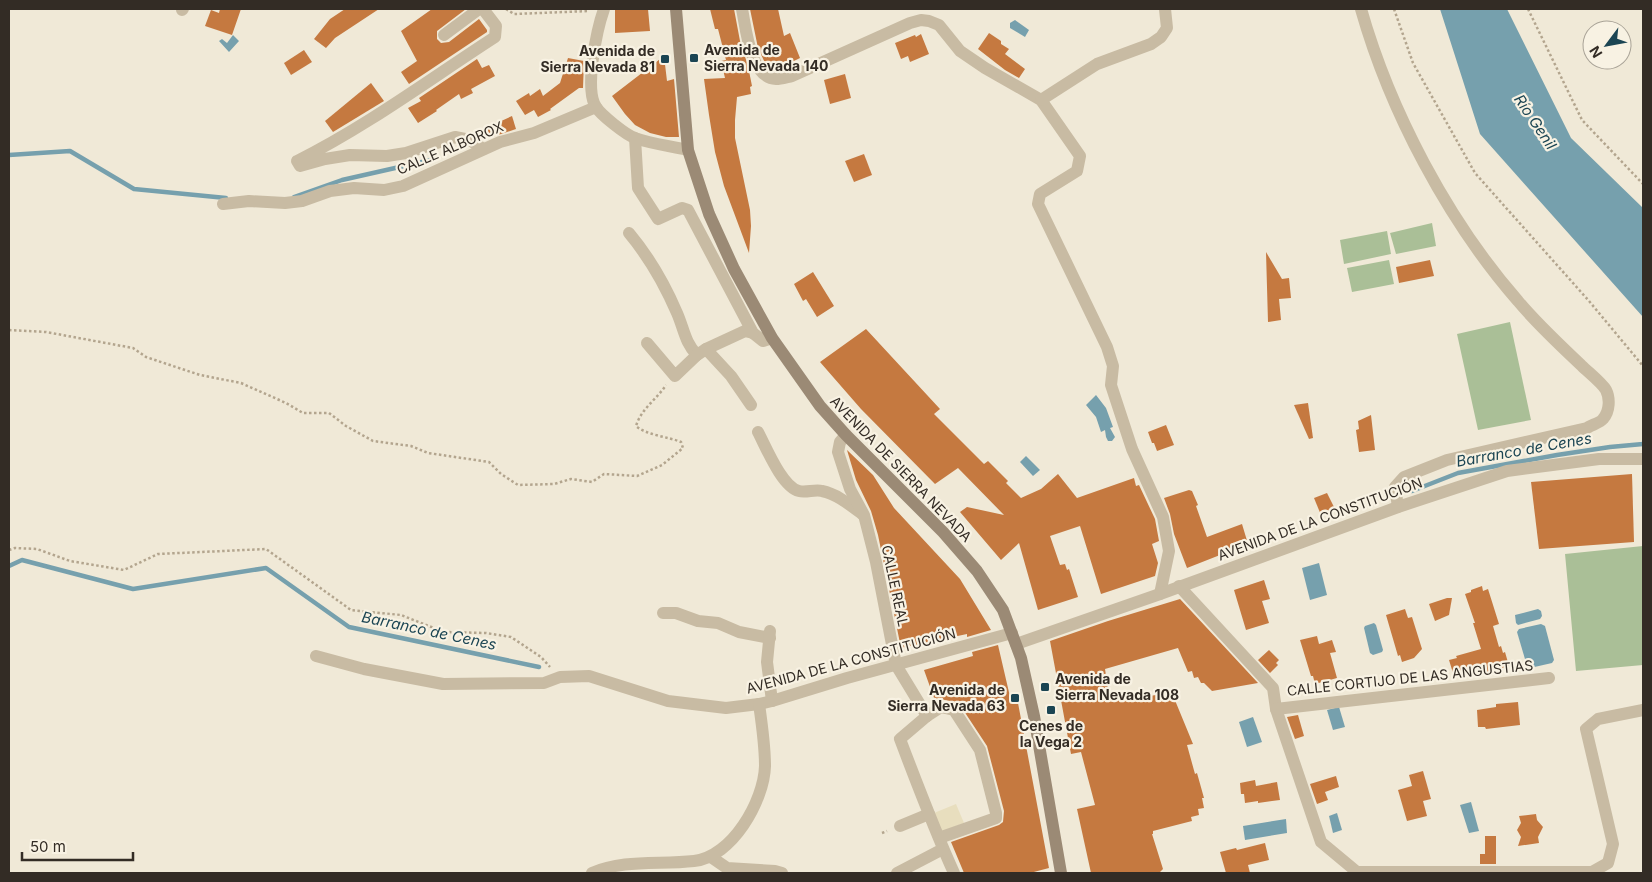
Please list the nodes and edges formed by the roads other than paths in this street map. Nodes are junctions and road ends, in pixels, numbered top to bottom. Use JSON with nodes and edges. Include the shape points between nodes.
{"nodes":[{"id":1,"x":479,"y":9,"type":"edge"},
{"id":2,"x":483,"y":9,"type":"edge"},
{"id":3,"x":603,"y":9,"type":"edge"},
{"id":4,"x":676,"y":9,"type":"edge"},
{"id":5,"x":742,"y":9,"type":"edge"},
{"id":6,"x":1165,"y":9,"type":"edge"},
{"id":7,"x":1361,"y":9,"type":"edge"},
{"id":8,"x":444,"y":35,"type":"dead end"},
{"id":9,"x":1040,"y":100,"type":"junction"},
{"id":10,"x":596,"y":107,"type":"junction"},
{"id":11,"x":635,"y":138,"type":"junction"},
{"id":12,"x":483,"y":149,"type":"junction"},
{"id":13,"x":688,"y":150,"type":"junction"},
{"id":14,"x":222,"y":204,"type":"dead end"},
{"id":15,"x":629,"y":233,"type":"dead end"},
{"id":16,"x":753,"y":333,"type":"junction"},
{"id":17,"x":772,"y":338,"type":"junction"},
{"id":18,"x":647,"y":343,"type":"dead end"},
{"id":19,"x":702,"y":352,"type":"junction"},
{"id":20,"x":752,"y":405,"type":"dead end"},
{"id":21,"x":758,"y":432,"type":"dead end"},
{"id":22,"x":846,"y":435,"type":"junction"},
{"id":23,"x":1643,"y":459,"type":"edge"},
{"id":24,"x":1398,"y":507,"type":"junction"},
{"id":25,"x":864,"y":516,"type":"junction"},
{"id":26,"x":1179,"y":586,"type":"junction"},
{"id":27,"x":1160,"y":594,"type":"junction"},
{"id":28,"x":663,"y":613,"type":"dead end"},
{"id":29,"x":1014,"y":638,"type":"junction"},
{"id":30,"x":316,"y":656,"type":"dead end"},
{"id":31,"x":896,"y":664,"type":"junction"},
{"id":32,"x":1549,"y":678,"type":"dead end"},
{"id":33,"x":765,"y":703,"type":"junction"},
{"id":34,"x":1276,"y":709,"type":"junction"},
{"id":35,"x":1643,"y":710,"type":"edge"},
{"id":36,"x":928,"y":716,"type":"junction"},
{"id":37,"x":928,"y":814,"type":"junction"},
{"id":38,"x":900,"y":826,"type":"dead end"},
{"id":39,"x":941,"y":844,"type":"junction"},
{"id":40,"x":711,"y":857,"type":"junction"},
{"id":41,"x":1357,"y":872,"type":"edge"},
{"id":42,"x":592,"y":873,"type":"edge"},
{"id":43,"x":782,"y":873,"type":"edge"},
{"id":44,"x":897,"y":873,"type":"edge"},
{"id":45,"x":954,"y":873,"type":"edge"},
{"id":46,"x":1061,"y":873,"type":"edge"}],
"edges":[{"from":1,"to":8,"type":"street"},
{"from":2,"to":12,"type":"street","via":[[496,26],[495,37],[393,106],[297,161],[300,166],[350,155],[406,154],[455,137],[470,140]]},
{"from":3,"to":10,"type":"street","via":[[590,79]]},
{"from":4,"to":13,"type":"street","name":"AVENIDA DE SIERRA NEVADA"},
{"from":5,"to":9,"type":"street","via":[[754,62],[763,74],[776,79],[792,76],[921,20],[939,25],[960,51]]},
{"from":6,"to":9,"type":"street","via":[[1167,28],[1161,37],[1151,44],[1097,64]]},
{"from":7,"to":24,"type":"street","via":[[1405,126],[1468,237],[1517,301],[1606,389],[1609,405],[1603,419],[1587,428],[1447,460],[1404,476],[1395,486]]},
{"from":9,"to":27,"type":"street","via":[[1080,156],[1078,171],[1040,194],[1038,204],[1107,347],[1113,366],[1111,384],[1132,449],[1163,517],[1169,551]]},
{"from":10,"to":11,"type":"street"},
{"from":10,"to":12,"type":"street","name":"CALLE ALBOROX","via":[[534,133]]},
{"from":11,"to":13,"type":"street"},
{"from":11,"to":16,"type":"street","via":[[638,188],[658,219],[682,208],[688,210]]},
{"from":12,"to":14,"type":"street","name":"CALLE ALBOROX","via":[[403,186],[384,190],[330,190],[302,201],[285,203],[248,201]]},
{"from":13,"to":17,"type":"street","name":"AVENIDA DE SIERRA NEVADA","via":[[709,214],[734,269]]},
{"from":15,"to":19,"type":"street","via":[[661,280],[678,314],[689,347]]},
{"from":16,"to":17,"type":"street","via":[[763,341]]},
{"from":16,"to":19,"type":"street","via":[[745,331]]},
{"from":17,"to":22,"type":"street","name":"AVENIDA DE SIERRA NEVADA","via":[[820,406]]},
{"from":18,"to":19,"type":"street","via":[[675,376]]},
{"from":19,"to":20,"type":"street","via":[[731,376]]},
{"from":21,"to":25,"type":"street","via":[[789,485],[799,491],[822,490]]},
{"from":22,"to":25,"type":"street","name":"CALLE REAL","via":[[838,452],[850,489]]},
{"from":22,"to":29,"type":"street","name":"AVENIDA DE SIERRA NEVADA","via":[[943,532],[977,571],[1003,610]]},
{"from":23,"to":24,"type":"street","name":"AVENIDA DE LA CONSTITUCIÓN","via":[[1599,459],[1507,471]]},
{"from":24,"to":26,"type":"street","name":"AVENIDA DE LA CONSTITUCIÓN"},
{"from":25,"to":31,"type":"street","name":"CALLE REAL"},
{"from":26,"to":27,"type":"street","name":"AVENIDA DE LA CONSTITUCIÓN"},
{"from":26,"to":34,"type":"street","name":"CALLE CORTIJO DE LAS ANGUSTIAS","via":[[1273,688]]},
{"from":27,"to":29,"type":"street","name":"AVENIDA DE LA CONSTITUCIÓN"},
{"from":28,"to":33,"type":"street","via":[[718,623],[739,632],[770,634]]},
{"from":29,"to":31,"type":"street","name":"AVENIDA DE LA CONSTITUCIÓN"},
{"from":29,"to":46,"type":"street","name":"AVENIDA DE SIERRA NEVADA","via":[[1034,716]]},
{"from":30,"to":33,"type":"street","name":"AVENIDA DE LA CONSTITUCIÓN","via":[[364,670],[443,684],[544,683],[589,676],[668,701],[726,708]]},
{"from":31,"to":33,"type":"street","name":"AVENIDA DE LA CONSTITUCIÓN"},
{"from":31,"to":36,"type":"street","name":"CALLE REAL"},
{"from":32,"to":34,"type":"street","name":"CALLE CORTIJO DE LAS ANGUSTIAS"},
{"from":33,"to":40,"type":"street","via":[[765,768],[758,796],[746,821]]},
{"from":34,"to":41,"type":"street","name":"CALLE CORTIJO DE LAS ANGUSTIAS","via":[[1321,842]]},
{"from":35,"to":41,"type":"street","name":"CALLE CORTIJO DE LAS ANGUSTIAS","via":[[1598,719],[1586,729],[1613,844],[1608,863],[1600,868],[1592,872]]},
{"from":36,"to":37,"type":"street","via":[[900,739]]},
{"from":36,"to":39,"type":"street","via":[[940,707],[954,710],[965,725],[980,750],[996,813],[996,818]]},
{"from":37,"to":38,"type":"street"},
{"from":37,"to":39,"type":"street"},
{"from":39,"to":44,"type":"street"},
{"from":39,"to":45,"type":"street"},
{"from":40,"to":42,"type":"street","via":[[695,861],[642,863]]},
{"from":40,"to":43,"type":"street","via":[[726,868]]}]}
